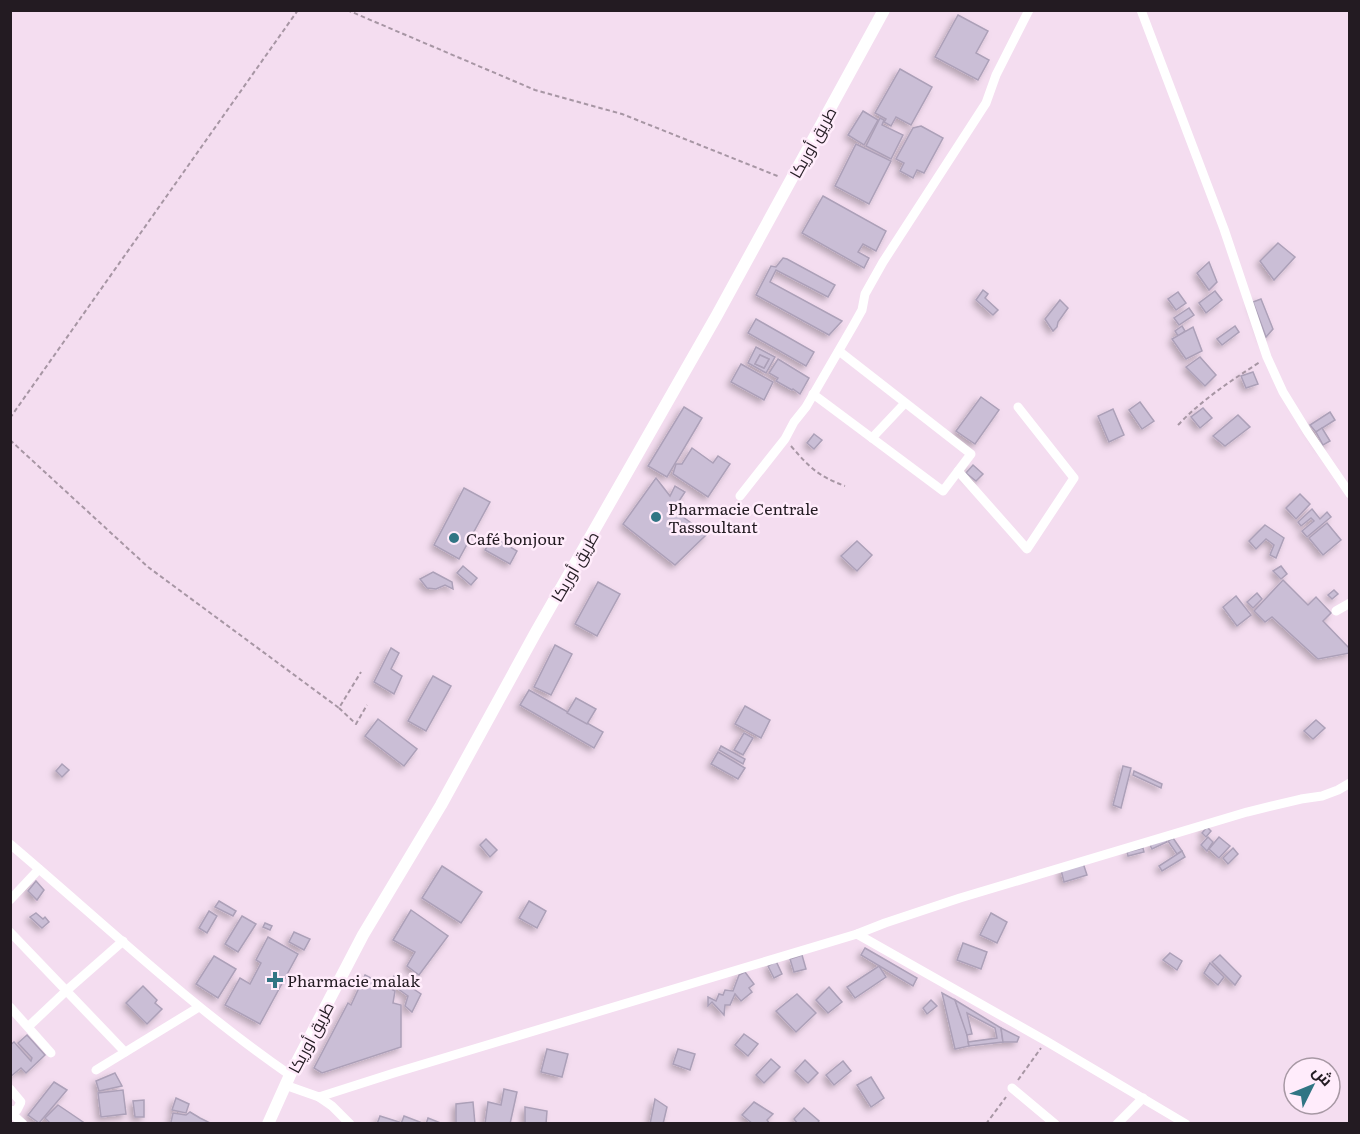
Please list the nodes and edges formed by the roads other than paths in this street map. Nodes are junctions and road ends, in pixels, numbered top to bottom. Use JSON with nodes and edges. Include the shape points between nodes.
{"nodes":[{"id":1,"x":884,"y":10,"type":"edge"},
{"id":2,"x":1029,"y":10,"type":"edge"},
{"id":3,"x":1141,"y":10,"type":"edge"},
{"id":4,"x":838,"y":351,"type":"junction"},
{"id":5,"x":813,"y":394,"type":"junction"},
{"id":6,"x":905,"y":403,"type":"junction"},
{"id":7,"x":1018,"y":407,"type":"dead end"},
{"id":8,"x":872,"y":438,"type":"junction"},
{"id":9,"x":958,"y":471,"type":"junction"},
{"id":10,"x":1350,"y":494,"type":"edge"},
{"id":11,"x":740,"y":496,"type":"dead end"},
{"id":12,"x":1350,"y":603,"type":"edge"},
{"id":13,"x":1336,"y":611,"type":"dead end"},
{"id":14,"x":1350,"y":783,"type":"edge"},
{"id":15,"x":10,"y":844,"type":"edge"},
{"id":16,"x":39,"y":868,"type":"junction"},
{"id":17,"x":10,"y":900,"type":"edge"},
{"id":18,"x":10,"y":932,"type":"edge"},
{"id":19,"x":857,"y":934,"type":"junction"},
{"id":20,"x":123,"y":941,"type":"junction"},
{"id":21,"x":66,"y":991,"type":"junction"},
{"id":22,"x":10,"y":1007,"type":"edge"},
{"id":23,"x":199,"y":1007,"type":"junction"},
{"id":24,"x":29,"y":1026,"type":"junction"},
{"id":25,"x":125,"y":1052,"type":"junction"},
{"id":26,"x":51,"y":1053,"type":"dead end"},
{"id":27,"x":96,"y":1070,"type":"dead end"},
{"id":28,"x":287,"y":1080,"type":"junction"},
{"id":29,"x":1012,"y":1088,"type":"dead end"},
{"id":30,"x":10,"y":1089,"type":"edge"},
{"id":31,"x":319,"y":1098,"type":"junction"},
{"id":32,"x":1143,"y":1098,"type":"junction"},
{"id":33,"x":10,"y":1112,"type":"edge"},
{"id":34,"x":23,"y":1124,"type":"edge"},
{"id":35,"x":268,"y":1124,"type":"edge"},
{"id":36,"x":350,"y":1124,"type":"edge"},
{"id":37,"x":1055,"y":1124,"type":"edge"},
{"id":38,"x":1117,"y":1124,"type":"edge"},
{"id":39,"x":1186,"y":1124,"type":"edge"}],
"edges":[{"from":1,"to":28,"type":"street","name":"طريق أوريكا","via":[[441,805],[363,934]]},
{"from":2,"to":4,"type":"street","via":[[986,103],[883,262]]},
{"from":3,"to":10,"type":"street","via":[[1224,229],[1267,357],[1283,392]]},
{"from":4,"to":5,"type":"street"},
{"from":4,"to":6,"type":"street"},
{"from":5,"to":8,"type":"street"},
{"from":5,"to":11,"type":"street","via":[[785,439]]},
{"from":6,"to":8,"type":"street"},
{"from":6,"to":9,"type":"street","via":[[971,454]]},
{"from":7,"to":9,"type":"street","via":[[1074,478],[1026,549]]},
{"from":8,"to":9,"type":"street","via":[[943,491]]},
{"from":12,"to":13,"type":"street"},
{"from":14,"to":19,"type":"street","via":[[1322,796],[1247,813],[960,898]]},
{"from":15,"to":16,"type":"street"},
{"from":16,"to":17,"type":"street"},
{"from":16,"to":20,"type":"street"},
{"from":18,"to":21,"type":"street"},
{"from":19,"to":31,"type":"street"},
{"from":19,"to":32,"type":"street"},
{"from":20,"to":21,"type":"street"},
{"from":20,"to":23,"type":"street"},
{"from":21,"to":24,"type":"street"},
{"from":21,"to":25,"type":"street"},
{"from":22,"to":24,"type":"street"},
{"from":23,"to":25,"type":"street"},
{"from":23,"to":28,"type":"street"},
{"from":24,"to":26,"type":"street"},
{"from":25,"to":27,"type":"street"},
{"from":28,"to":31,"type":"street"},
{"from":28,"to":35,"type":"street","name":"طريق أوريكا"},
{"from":29,"to":37,"type":"street"},
{"from":30,"to":33,"type":"street","via":[[21,1102],[20,1108]]},
{"from":31,"to":36,"type":"street"},
{"from":32,"to":38,"type":"street"},
{"from":32,"to":39,"type":"street"},
{"from":33,"to":34,"type":"street"}]}
